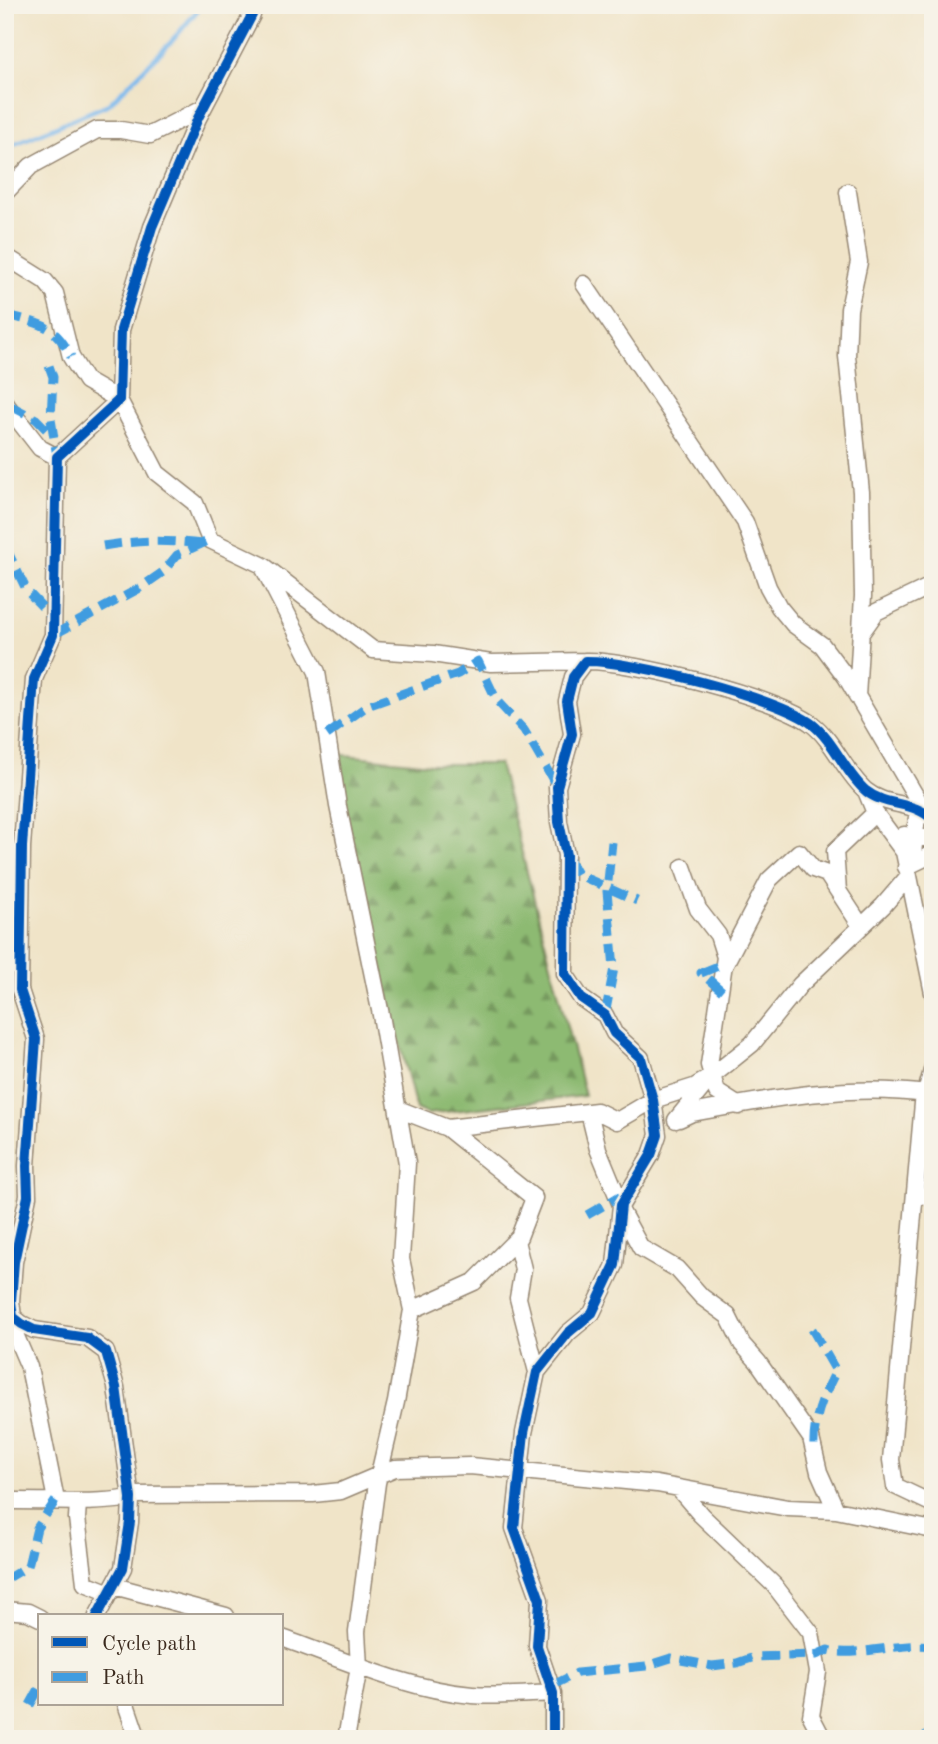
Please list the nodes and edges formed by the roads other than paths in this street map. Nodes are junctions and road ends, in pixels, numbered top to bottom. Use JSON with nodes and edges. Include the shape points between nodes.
{"nodes":[{"id":1,"x":252,"y":15,"type":"dead end"},
{"id":2,"x":203,"y":108,"type":"junction"},
{"id":3,"x":848,"y":192,"type":"dead end"},
{"id":4,"x":5,"y":193,"type":"edge"},
{"id":5,"x":5,"y":256,"type":"edge"},
{"id":6,"x":584,"y":284,"type":"dead end"},
{"id":7,"x":119,"y":400,"type":"junction"},
{"id":8,"x":5,"y":403,"type":"edge"},
{"id":9,"x":57,"y":457,"type":"junction"},
{"id":10,"x":262,"y":565,"type":"junction"},
{"id":11,"x":933,"y":585,"type":"edge"},
{"id":12,"x":861,"y":633,"type":"junction"},
{"id":13,"x":585,"y":661,"type":"junction"},
{"id":14,"x":857,"y":698,"type":"junction"},
{"id":15,"x":866,"y":791,"type":"junction"},
{"id":16,"x":875,"y":813,"type":"junction"},
{"id":17,"x":925,"y":813,"type":"edge"},
{"id":18,"x":891,"y":832,"type":"junction"},
{"id":19,"x":915,"y":836,"type":"junction"},
{"id":20,"x":933,"y":839,"type":"edge"},
{"id":21,"x":933,"y":854,"type":"edge"},
{"id":22,"x":683,"y":867,"type":"dead end"},
{"id":23,"x":906,"y":872,"type":"junction"},
{"id":24,"x":838,"y":892,"type":"junction"},
{"id":25,"x":861,"y":926,"type":"junction"},
{"id":26,"x":724,"y":966,"type":"junction"},
{"id":27,"x":933,"y":993,"type":"edge"},
{"id":28,"x":933,"y":1067,"type":"edge"},
{"id":29,"x":712,"y":1076,"type":"junction"},
{"id":30,"x":675,"y":1093,"type":"junction"},
{"id":31,"x":926,"y":1094,"type":"junction"},
{"id":32,"x":696,"y":1096,"type":"junction"},
{"id":33,"x":653,"y":1100,"type":"junction"},
{"id":34,"x":737,"y":1105,"type":"junction"},
{"id":35,"x":398,"y":1109,"type":"junction"},
{"id":36,"x":589,"y":1112,"type":"junction"},
{"id":37,"x":676,"y":1120,"type":"junction"},
{"id":38,"x":447,"y":1128,"type":"junction"},
{"id":39,"x":658,"y":1135,"type":"junction"},
{"id":40,"x":915,"y":1194,"type":"junction"},
{"id":41,"x":933,"y":1197,"type":"edge"},
{"id":42,"x":622,"y":1209,"type":"junction"},
{"id":43,"x":516,"y":1241,"type":"junction"},
{"id":44,"x":412,"y":1310,"type":"junction"},
{"id":45,"x":13,"y":1317,"type":"junction"},
{"id":46,"x":537,"y":1372,"type":"junction"},
{"id":47,"x":520,"y":1472,"type":"junction"},
{"id":48,"x":380,"y":1474,"type":"junction"},
{"id":49,"x":678,"y":1488,"type":"junction"},
{"id":50,"x":131,"y":1497,"type":"junction"},
{"id":51,"x":56,"y":1500,"type":"junction"},
{"id":52,"x":5,"y":1502,"type":"edge"},
{"id":53,"x":78,"y":1503,"type":"junction"},
{"id":54,"x":933,"y":1504,"type":"edge"},
{"id":55,"x":835,"y":1510,"type":"junction"},
{"id":56,"x":933,"y":1530,"type":"edge"},
{"id":57,"x":112,"y":1590,"type":"junction"},
{"id":58,"x":5,"y":1610,"type":"edge"},
{"id":59,"x":98,"y":1614,"type":"edge"},
{"id":60,"x":217,"y":1614,"type":"edge"},
{"id":61,"x":38,"y":1617,"type":"edge"},
{"id":62,"x":284,"y":1639,"type":"edge"},
{"id":63,"x":359,"y":1666,"type":"junction"},
{"id":64,"x":553,"y":1693,"type":"junction"},
{"id":65,"x":127,"y":1706,"type":"edge"},
{"id":66,"x":138,"y":1739,"type":"edge"},
{"id":67,"x":346,"y":1739,"type":"edge"},
{"id":68,"x":553,"y":1739,"type":"edge"},
{"id":69,"x":823,"y":1739,"type":"edge"}],
"edges":[{"from":1,"to":2,"type":"street"},
{"from":2,"to":4,"type":"street","via":[[150,135],[97,130],[31,166]]},
{"from":2,"to":7,"type":"street","via":[[152,228],[121,330]]},
{"from":3,"to":12,"type":"street","via":[[859,262],[849,309],[847,356],[861,492]]},
{"from":5,"to":7,"type":"street","via":[[45,281],[55,293],[71,357],[86,381]]},
{"from":6,"to":14,"type":"street","via":[[745,522],[779,607],[822,645]]},
{"from":7,"to":9,"type":"street"},
{"from":7,"to":10,"type":"street","via":[[157,473],[195,503],[210,540]]},
{"from":8,"to":9,"type":"street","via":[[40,448]]},
{"from":9,"to":45,"type":"street","via":[[53,635],[34,679],[22,847],[20,989],[36,1039],[28,1196],[14,1262]]},
{"from":10,"to":13,"type":"street","via":[[373,650],[491,663]]},
{"from":10,"to":35,"type":"street","via":[[317,672],[338,806]]},
{"from":11,"to":12,"type":"street","via":[[876,612]]},
{"from":12,"to":14,"type":"street"},
{"from":13,"to":15,"type":"street","via":[[614,662],[708,684],[786,711],[813,725]]},
{"from":13,"to":33,"type":"street","via":[[573,677],[567,701],[572,734],[557,787],[566,855],[565,974],[581,998],[605,1015],[614,1032],[640,1058]]},
{"from":14,"to":17,"type":"street"},
{"from":15,"to":16,"type":"street"},
{"from":15,"to":17,"type":"street","via":[[890,804]]},
{"from":16,"to":18,"type":"street"},
{"from":16,"to":24,"type":"street","via":[[835,851]]},
{"from":17,"to":19,"type":"street"},
{"from":18,"to":19,"type":"street"},
{"from":18,"to":23,"type":"street","via":[[904,852]]},
{"from":19,"to":20,"type":"street"},
{"from":19,"to":23,"type":"street"},
{"from":21,"to":23,"type":"street"},
{"from":22,"to":26,"type":"street","via":[[698,909],[718,935],[726,957]]},
{"from":23,"to":25,"type":"street","via":[[883,906]]},
{"from":23,"to":27,"type":"street"},
{"from":24,"to":25,"type":"street"},
{"from":24,"to":26,"type":"street","via":[[827,874],[813,869],[799,852],[769,880]]},
{"from":25,"to":29,"type":"street","via":[[800,985],[752,1044]]},
{"from":26,"to":29,"type":"street","via":[[709,1065]]},
{"from":28,"to":31,"type":"street"},
{"from":29,"to":30,"type":"street"},
{"from":29,"to":32,"type":"street"},
{"from":29,"to":34,"type":"street","via":[[717,1091]]},
{"from":30,"to":32,"type":"street"},
{"from":30,"to":33,"type":"street"},
{"from":31,"to":34,"type":"street","via":[[885,1088]]},
{"from":31,"to":40,"type":"street"},
{"from":32,"to":34,"type":"street"},
{"from":32,"to":37,"type":"street"},
{"from":33,"to":36,"type":"street","via":[[617,1121]]},
{"from":33,"to":39,"type":"street"},
{"from":34,"to":37,"type":"street"},
{"from":35,"to":38,"type":"street"},
{"from":35,"to":44,"type":"street","via":[[407,1163],[401,1259]]},
{"from":36,"to":38,"type":"street"},
{"from":36,"to":42,"type":"street"},
{"from":37,"to":39,"type":"street"},
{"from":38,"to":43,"type":"street","via":[[534,1198]]},
{"from":39,"to":42,"type":"street"},
{"from":40,"to":41,"type":"street"},
{"from":40,"to":54,"type":"street","via":[[891,1460],[895,1486]]},
{"from":42,"to":46,"type":"street","via":[[615,1265],[592,1312],[568,1333]]},
{"from":42,"to":55,"type":"street","via":[[641,1248],[677,1269],[702,1297],[728,1316],[742,1344],[811,1438]]},
{"from":43,"to":44,"type":"street","via":[[474,1282]]},
{"from":43,"to":46,"type":"street","via":[[523,1269],[518,1298]]},
{"from":44,"to":48,"type":"street"},
{"from":45,"to":50,"type":"street","via":[[34,1330],[87,1338],[107,1352]]},
{"from":45,"to":51,"type":"street","via":[[14,1332],[29,1367]]},
{"from":46,"to":47,"type":"street"},
{"from":47,"to":48,"type":"street","via":[[470,1466],[395,1468]]},
{"from":47,"to":49,"type":"street"},
{"from":47,"to":64,"type":"street","via":[[514,1528],[540,1600],[537,1646]]},
{"from":48,"to":50,"type":"street","via":[[341,1490],[313,1494]]},
{"from":48,"to":63,"type":"street","via":[[357,1632]]},
{"from":49,"to":55,"type":"street","via":[[788,1508]]},
{"from":49,"to":69,"type":"street","via":[[774,1585],[811,1633],[818,1672],[811,1717]]},
{"from":50,"to":53,"type":"street"},
{"from":50,"to":57,"type":"street","via":[[123,1568]]},
{"from":51,"to":52,"type":"street"},
{"from":51,"to":53,"type":"street"},
{"from":53,"to":57,"type":"street","via":[[85,1583]]},
{"from":55,"to":56,"type":"street"},
{"from":57,"to":59,"type":"street"},
{"from":57,"to":60,"type":"street"},
{"from":58,"to":61,"type":"street"},
{"from":62,"to":63,"type":"street"},
{"from":63,"to":64,"type":"street","via":[[463,1694]]},
{"from":63,"to":67,"type":"street"},
{"from":64,"to":68,"type":"street"},
{"from":65,"to":66,"type":"street"}]}
